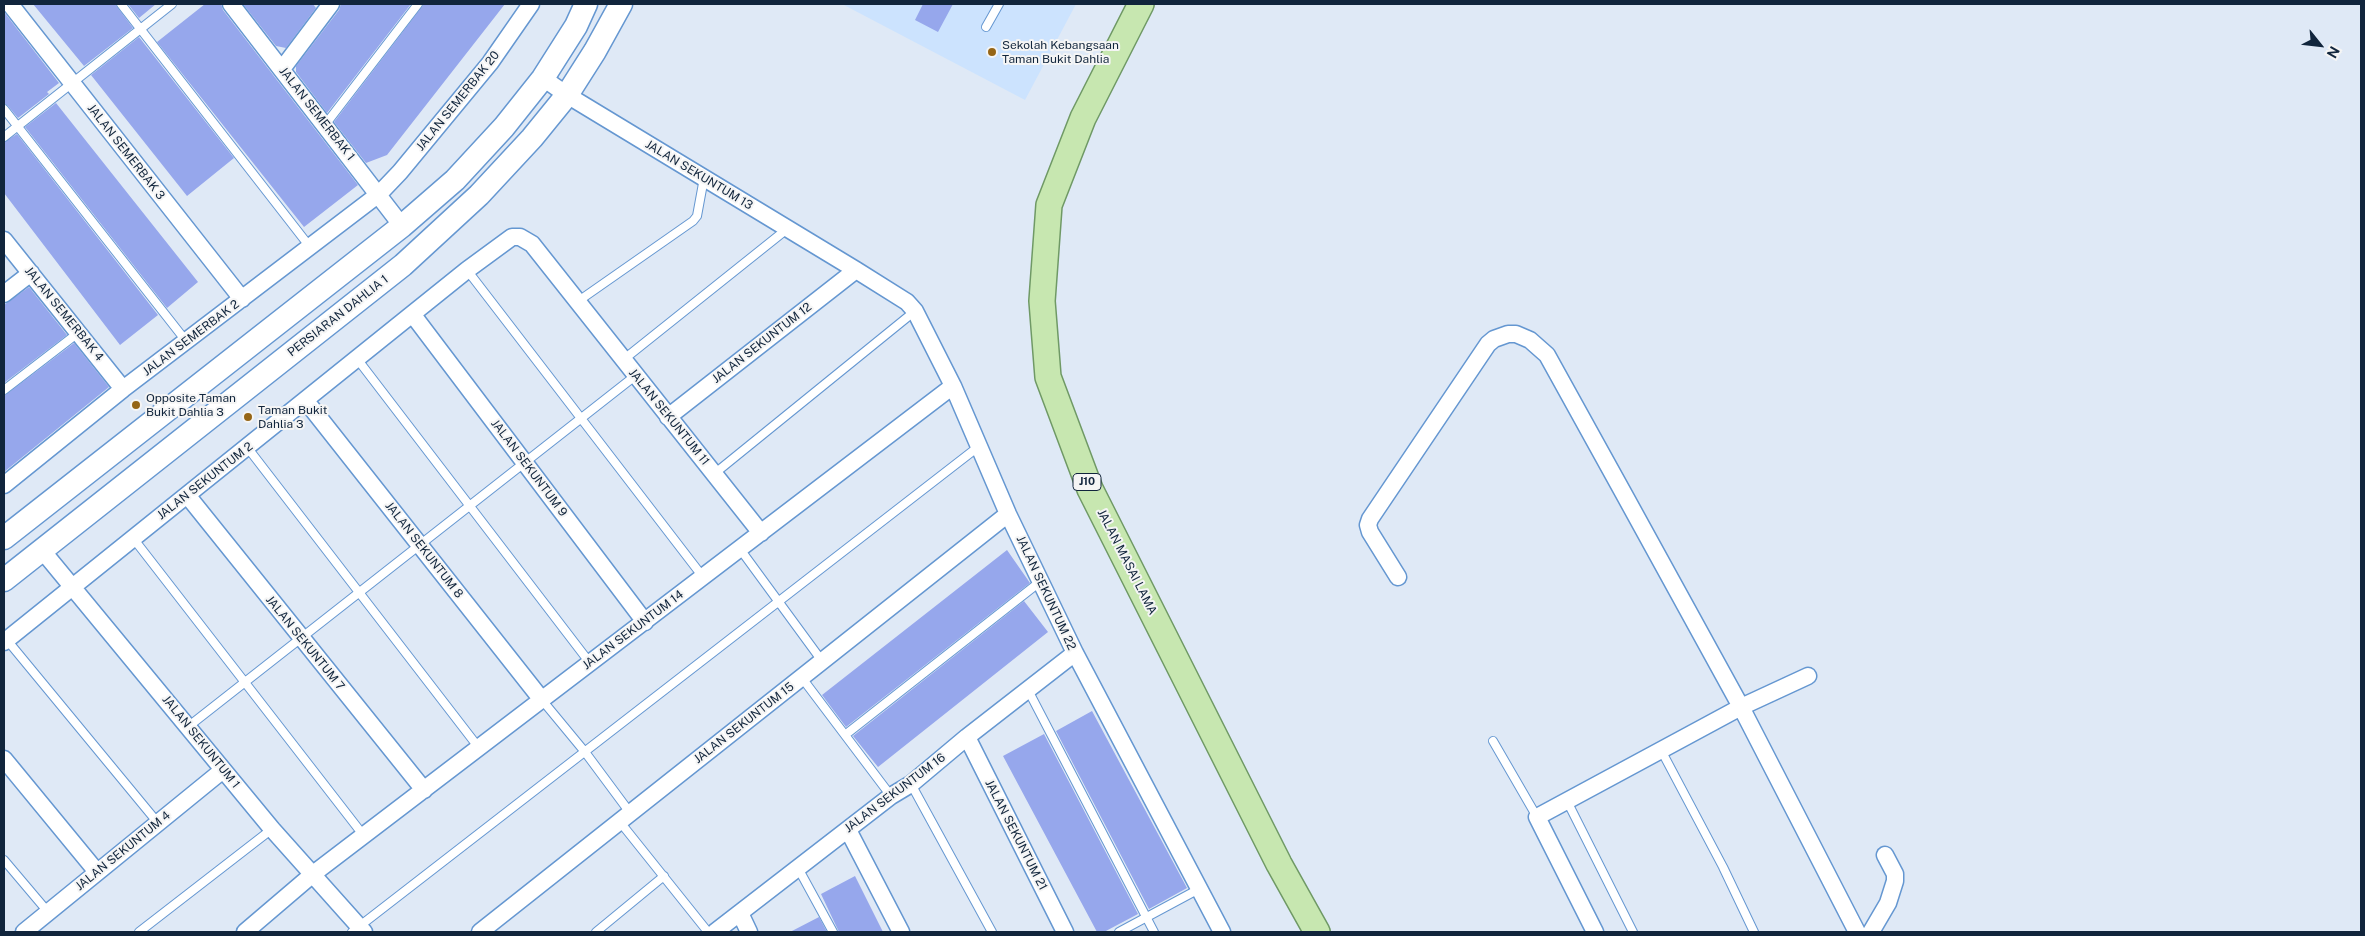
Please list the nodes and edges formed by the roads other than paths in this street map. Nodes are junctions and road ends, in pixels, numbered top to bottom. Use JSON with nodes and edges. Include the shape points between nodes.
{"nodes":[{"id":1,"x":10,"y":4,"type":"edge"},
{"id":2,"x":121,"y":4,"type":"edge"},
{"id":3,"x":172,"y":4,"type":"edge"},
{"id":4,"x":231,"y":4,"type":"edge"},
{"id":5,"x":331,"y":4,"type":"edge"},
{"id":6,"x":418,"y":4,"type":"edge"},
{"id":7,"x":531,"y":4,"type":"edge"},
{"id":8,"x":586,"y":4,"type":"edge"},
{"id":9,"x":621,"y":4,"type":"edge"},
{"id":10,"x":999,"y":4,"type":"edge"},
{"id":11,"x":1141,"y":4,"type":"edge"},
{"id":12,"x":986,"y":28,"type":"dead end"},
{"id":13,"x":140,"y":29,"type":"junction"},
{"id":14,"x":282,"y":69,"type":"junction"},
{"id":15,"x":544,"y":78,"type":"junction"},
{"id":16,"x":72,"y":83,"type":"junction"},
{"id":17,"x":567,"y":95,"type":"junction"},
{"id":18,"x":4,"y":109,"type":"edge"},
{"id":19,"x":325,"y":125,"type":"junction"},
{"id":20,"x":17,"y":126,"type":"junction"},
{"id":21,"x":4,"y":137,"type":"edge"},
{"id":22,"x":704,"y":178,"type":"junction"},
{"id":23,"x":379,"y":194,"type":"junction"},
{"id":24,"x":402,"y":226,"type":"junction"},
{"id":25,"x":789,"y":228,"type":"junction"},
{"id":26,"x":4,"y":240,"type":"edge"},
{"id":27,"x":310,"y":247,"type":"junction"},
{"id":28,"x":546,"y":263,"type":"joint"},
{"id":29,"x":467,"y":270,"type":"junction"},
{"id":30,"x":856,"y":270,"type":"junction"},
{"id":31,"x":30,"y":273,"type":"junction"},
{"id":32,"x":4,"y":294,"type":"edge"},
{"id":33,"x":242,"y":299,"type":"junction"},
{"id":34,"x":577,"y":302,"type":"junction"},
{"id":35,"x":915,"y":311,"type":"junction"},
{"id":36,"x":413,"y":315,"type":"junction"},
{"id":37,"x":78,"y":333,"type":"junction"},
{"id":38,"x":186,"y":342,"type":"junction"},
{"id":39,"x":358,"y":360,"type":"junction"},
{"id":40,"x":623,"y":360,"type":"junction"},
{"id":41,"x":635,"y":376,"type":"junction"},
{"id":42,"x":953,"y":386,"type":"junction"},
{"id":43,"x":124,"y":389,"type":"junction"},
{"id":44,"x":4,"y":390,"type":"edge"},
{"id":45,"x":306,"y":400,"type":"junction"},
{"id":46,"x":668,"y":416,"type":"junction"},
{"id":47,"x":581,"y":419,"type":"junction"},
{"id":48,"x":247,"y":447,"type":"junction"},
{"id":49,"x":978,"y":447,"type":"junction"},
{"id":50,"x":525,"y":463,"type":"junction"},
{"id":51,"x":714,"y":474,"type":"junction"},
{"id":52,"x":4,"y":484,"type":"edge"},
{"id":53,"x":187,"y":495,"type":"junction"},
{"id":54,"x":470,"y":506,"type":"junction"},
{"id":55,"x":1008,"y":514,"type":"junction"},
{"id":56,"x":761,"y":533,"type":"junction"},
{"id":57,"x":4,"y":538,"type":"edge"},
{"id":58,"x":133,"y":538,"type":"junction"},
{"id":59,"x":420,"y":545,"type":"junction"},
{"id":60,"x":740,"y":549,"type":"junction"},
{"id":61,"x":41,"y":550,"type":"junction"},
{"id":62,"x":703,"y":577,"type":"junction"},
{"id":63,"x":1398,"y":577,"type":"dead end"},
{"id":64,"x":4,"y":580,"type":"edge"},
{"id":65,"x":1041,"y":581,"type":"junction"},
{"id":66,"x":72,"y":587,"type":"junction"},
{"id":67,"x":360,"y":592,"type":"junction"},
{"id":68,"x":779,"y":602,"type":"junction"},
{"id":69,"x":645,"y":622,"type":"junction"},
{"id":70,"x":302,"y":638,"type":"junction"},
{"id":71,"x":5,"y":641,"type":"edge"},
{"id":72,"x":1074,"y":653,"type":"junction"},
{"id":73,"x":822,"y":661,"type":"junction"},
{"id":74,"x":590,"y":663,"type":"junction"},
{"id":75,"x":1808,"y":676,"type":"dead end"},
{"id":76,"x":802,"y":678,"type":"junction"},
{"id":77,"x":245,"y":682,"type":"junction"},
{"id":78,"x":1028,"y":690,"type":"junction"},
{"id":79,"x":542,"y":700,"type":"junction"},
{"id":80,"x":1741,"y":707,"type":"junction"},
{"id":81,"x":189,"y":726,"type":"junction"},
{"id":82,"x":845,"y":735,"type":"junction"},
{"id":83,"x":967,"y":737,"type":"junction"},
{"id":84,"x":1493,"y":741,"type":"dead end"},
{"id":85,"x":480,"y":748,"type":"junction"},
{"id":86,"x":1661,"y":750,"type":"junction"},
{"id":87,"x":586,"y":752,"type":"junction"},
{"id":88,"x":4,"y":759,"type":"edge"},
{"id":89,"x":223,"y":770,"type":"junction"},
{"id":90,"x":911,"y":784,"type":"junction"},
{"id":91,"x":424,"y":790,"type":"junction"},
{"id":92,"x":891,"y":796,"type":"junction"},
{"id":93,"x":1567,"y":801,"type":"junction"},
{"id":94,"x":1537,"y":817,"type":"junction"},
{"id":95,"x":626,"y":818,"type":"junction"},
{"id":96,"x":158,"y":823,"type":"junction"},
{"id":97,"x":272,"y":829,"type":"junction"},
{"id":98,"x":848,"y":830,"type":"junction"},
{"id":99,"x":364,"y":836,"type":"junction"},
{"id":100,"x":1885,"y":855,"type":"dead end"},
{"id":101,"x":4,"y":860,"type":"edge"},
{"id":102,"x":798,"y":868,"type":"junction"},
{"id":103,"x":97,"y":872,"type":"junction"},
{"id":104,"x":313,"y":874,"type":"junction"},
{"id":105,"x":664,"y":876,"type":"junction"},
{"id":106,"x":1199,"y":889,"type":"junction"},
{"id":107,"x":48,"y":912,"type":"junction"},
{"id":108,"x":740,"y":914,"type":"junction"},
{"id":109,"x":1147,"y":917,"type":"junction"},
{"id":110,"x":359,"y":930,"type":"edge"},
{"id":111,"x":24,"y":932,"type":"edge"},
{"id":112,"x":139,"y":932,"type":"edge"},
{"id":113,"x":245,"y":932,"type":"edge"},
{"id":114,"x":480,"y":932,"type":"edge"},
{"id":115,"x":596,"y":932,"type":"edge"},
{"id":116,"x":708,"y":932,"type":"edge"},
{"id":117,"x":715,"y":932,"type":"edge"},
{"id":118,"x":749,"y":932,"type":"edge"},
{"id":119,"x":833,"y":932,"type":"edge"},
{"id":120,"x":901,"y":932,"type":"edge"},
{"id":121,"x":992,"y":932,"type":"edge"},
{"id":122,"x":1065,"y":932,"type":"edge"},
{"id":123,"x":1118,"y":932,"type":"edge"},
{"id":124,"x":1154,"y":932,"type":"edge"},
{"id":125,"x":1222,"y":932,"type":"edge"},
{"id":126,"x":1316,"y":932,"type":"edge"},
{"id":127,"x":1595,"y":932,"type":"edge"},
{"id":128,"x":1633,"y":932,"type":"edge"},
{"id":129,"x":1754,"y":932,"type":"edge"},
{"id":130,"x":1858,"y":932,"type":"edge"},
{"id":131,"x":1871,"y":932,"type":"edge"}],
"edges":[{"from":1,"to":16,"type":"street","name":"JALAN SEMERBAK 3"},
{"from":2,"to":13,"type":"lane"},
{"from":3,"to":13,"type":"lane"},
{"from":4,"to":14,"type":"street","name":"JALAN SEMERBAK 1"},
{"from":5,"to":14,"type":"street"},
{"from":6,"to":19,"type":"lane"},
{"from":7,"to":23,"type":"street","name":"JALAN SEMERBAK 20","via":[[490,63]]},
{"from":8,"to":15,"type":"street"},
{"from":9,"to":17,"type":"street","name":"PERSIARAN DAHLIA 1"},
{"from":10,"to":12,"type":"lane"},
{"from":11,"to":126,"type":"main road","name":"JALAN MASAI LAMA","number":"J10","via":[[1083,118],[1049,205],[1042,301],[1048,377],[1090,489]]},
{"from":13,"to":16,"type":"lane"},
{"from":13,"to":27,"type":"lane"},
{"from":14,"to":19,"type":"street","name":"JALAN SEMERBAK 1"},
{"from":15,"to":17,"type":"street","name":"JALAN SEKUNTUM 13"},
{"from":15,"to":24,"type":"street","via":[[504,128],[455,180]]},
{"from":16,"to":20,"type":"lane"},
{"from":16,"to":33,"type":"street","name":"JALAN SEMERBAK 3"},
{"from":17,"to":22,"type":"street","name":"JALAN SEKUNTUM 13"},
{"from":17,"to":61,"type":"street","name":"PERSIARAN DAHLIA 1","via":[[479,195],[403,265]]},
{"from":18,"to":20,"type":"lane"},
{"from":19,"to":23,"type":"street","name":"JALAN SEMERBAK 1"},
{"from":20,"to":21,"type":"lane"},
{"from":20,"to":38,"type":"lane"},
{"from":22,"to":25,"type":"street","name":"JALAN SEKUNTUM 13"},
{"from":22,"to":34,"type":"lane","via":[[693,221]]},
{"from":23,"to":24,"type":"street","name":"JALAN SEMERBAK 1"},
{"from":23,"to":27,"type":"street","name":"JALAN SEMERBAK 2"},
{"from":24,"to":57,"type":"street"},
{"from":25,"to":30,"type":"street","name":"JALAN SEKUNTUM 13"},
{"from":25,"to":40,"type":"lane"},
{"from":26,"to":31,"type":"street","name":"JALAN SEMERBAK 4"},
{"from":27,"to":33,"type":"street","name":"JALAN SEMERBAK 2"},
{"from":28,"to":29,"type":"street","name":"JALAN SEKUNTUM 2","via":[[526,239],[512,237]]},
{"from":28,"to":34,"type":"street","name":"JALAN SEKUNTUM 11"},
{"from":29,"to":36,"type":"street","name":"JALAN SEKUNTUM 2"},
{"from":29,"to":47,"type":"lane"},
{"from":30,"to":35,"type":"street","name":"JALAN SEKUNTUM 22","via":[[907,302]]},
{"from":30,"to":46,"type":"street","name":"JALAN SEKUNTUM 12"},
{"from":31,"to":32,"type":"street"},
{"from":31,"to":37,"type":"street","name":"JALAN SEMERBAK 4"},
{"from":33,"to":38,"type":"street","name":"JALAN SEMERBAK 2"},
{"from":34,"to":40,"type":"street","name":"JALAN SEKUNTUM 11"},
{"from":35,"to":42,"type":"street","name":"JALAN SEKUNTUM 22"},
{"from":35,"to":51,"type":"lane"},
{"from":36,"to":39,"type":"street","name":"JALAN SEKUNTUM 2"},
{"from":36,"to":50,"type":"street","name":"JALAN SEKUNTUM 9"},
{"from":37,"to":43,"type":"street","name":"JALAN SEMERBAK 4"},
{"from":37,"to":44,"type":"lane"},
{"from":38,"to":43,"type":"street","name":"JALAN SEMERBAK 2"},
{"from":39,"to":45,"type":"street","name":"JALAN SEKUNTUM 2"},
{"from":39,"to":54,"type":"lane"},
{"from":40,"to":41,"type":"street","name":"JALAN SEKUNTUM 11"},
{"from":41,"to":46,"type":"street","name":"JALAN SEKUNTUM 11"},
{"from":41,"to":47,"type":"lane"},
{"from":42,"to":49,"type":"street","name":"JALAN SEKUNTUM 22"},
{"from":42,"to":56,"type":"street","name":"JALAN SEKUNTUM 14"},
{"from":43,"to":52,"type":"street","name":"JALAN SEMERBAK 2"},
{"from":45,"to":48,"type":"street","name":"JALAN SEKUNTUM 2"},
{"from":45,"to":59,"type":"street","name":"JALAN SEKUNTUM 8"},
{"from":46,"to":51,"type":"street","name":"JALAN SEKUNTUM 11"},
{"from":47,"to":50,"type":"lane"},
{"from":47,"to":62,"type":"lane"},
{"from":48,"to":53,"type":"street","name":"JALAN SEKUNTUM 2"},
{"from":48,"to":67,"type":"lane"},
{"from":49,"to":55,"type":"street","name":"JALAN SEKUNTUM 22"},
{"from":49,"to":68,"type":"lane"},
{"from":50,"to":54,"type":"lane"},
{"from":50,"to":69,"type":"street","name":"JALAN SEKUNTUM 9"},
{"from":51,"to":56,"type":"street","name":"JALAN SEKUNTUM 11"},
{"from":53,"to":58,"type":"street","name":"JALAN SEKUNTUM 2"},
{"from":53,"to":70,"type":"street","name":"JALAN SEKUNTUM 7"},
{"from":54,"to":59,"type":"lane"},
{"from":54,"to":74,"type":"lane"},
{"from":55,"to":65,"type":"street","name":"JALAN SEKUNTUM 22"},
{"from":55,"to":73,"type":"street","name":"JALAN SEKUNTUM 15"},
{"from":56,"to":60,"type":"street","name":"JALAN SEKUNTUM 14"},
{"from":58,"to":66,"type":"street","name":"JALAN SEKUNTUM 2"},
{"from":58,"to":77,"type":"lane"},
{"from":59,"to":67,"type":"lane"},
{"from":59,"to":79,"type":"street","name":"JALAN SEKUNTUM 8"},
{"from":60,"to":62,"type":"street","name":"JALAN SEKUNTUM 14"},
{"from":60,"to":68,"type":"lane"},
{"from":61,"to":64,"type":"street","name":"PERSIARAN DAHLIA 1"},
{"from":61,"to":66,"type":"street","name":"JALAN SEKUNTUM 1"},
{"from":62,"to":69,"type":"street","name":"JALAN SEKUNTUM 14"},
{"from":63,"to":80,"type":"street","via":[[1370,532],[1370,519],[1488,344],[1494,338],[1508,334],[1522,336],[1547,355]]},
{"from":65,"to":72,"type":"street","name":"JALAN SEKUNTUM 22"},
{"from":65,"to":82,"type":"lane"},
{"from":66,"to":71,"type":"street","name":"JALAN SEKUNTUM 2"},
{"from":66,"to":81,"type":"street","name":"JALAN SEKUNTUM 1"},
{"from":67,"to":70,"type":"lane"},
{"from":67,"to":85,"type":"lane"},
{"from":68,"to":73,"type":"lane"},
{"from":68,"to":87,"type":"lane"},
{"from":69,"to":74,"type":"street","name":"JALAN SEKUNTUM 14"},
{"from":70,"to":77,"type":"lane"},
{"from":70,"to":91,"type":"street","name":"JALAN SEKUNTUM 7"},
{"from":71,"to":96,"type":"lane"},
{"from":72,"to":78,"type":"street","name":"JALAN SEKUNTUM 16"},
{"from":72,"to":106,"type":"street","name":"JALAN SEKUNTUM 22"},
{"from":73,"to":76,"type":"street","name":"JALAN SEKUNTUM 15"},
{"from":74,"to":79,"type":"street","name":"JALAN SEKUNTUM 14"},
{"from":75,"to":80,"type":"street"},
{"from":76,"to":82,"type":"lane"},
{"from":76,"to":95,"type":"street","name":"JALAN SEKUNTUM 15"},
{"from":77,"to":81,"type":"lane"},
{"from":77,"to":99,"type":"lane"},
{"from":78,"to":83,"type":"street","name":"JALAN SEKUNTUM 16"},
{"from":78,"to":109,"type":"lane"},
{"from":79,"to":85,"type":"street","name":"JALAN SEKUNTUM 14"},
{"from":79,"to":87,"type":"lane"},
{"from":80,"to":86,"type":"street"},
{"from":80,"to":130,"type":"street"},
{"from":81,"to":89,"type":"street","name":"JALAN SEKUNTUM 1"},
{"from":82,"to":92,"type":"lane"},
{"from":83,"to":90,"type":"street","name":"JALAN SEKUNTUM 16"},
{"from":83,"to":122,"type":"street","name":"JALAN SEKUNTUM 21"},
{"from":84,"to":94,"type":"lane"},
{"from":85,"to":91,"type":"street","name":"JALAN SEKUNTUM 14"},
{"from":86,"to":93,"type":"street"},
{"from":86,"to":129,"type":"lane"},
{"from":87,"to":95,"type":"lane"},
{"from":87,"to":110,"type":"lane"},
{"from":88,"to":103,"type":"street"},
{"from":89,"to":96,"type":"street","name":"JALAN SEKUNTUM 4"},
{"from":89,"to":97,"type":"street","name":"JALAN SEKUNTUM 1"},
{"from":90,"to":92,"type":"street","name":"JALAN SEKUNTUM 16"},
{"from":90,"to":121,"type":"lane"},
{"from":91,"to":99,"type":"street","name":"JALAN SEKUNTUM 14"},
{"from":92,"to":98,"type":"street","name":"JALAN SEKUNTUM 16"},
{"from":93,"to":94,"type":"street"},
{"from":93,"to":128,"type":"lane"},
{"from":94,"to":127,"type":"street"},
{"from":95,"to":105,"type":"lane"},
{"from":95,"to":114,"type":"street","name":"JALAN SEKUNTUM 15"},
{"from":96,"to":103,"type":"street","name":"JALAN SEKUNTUM 4"},
{"from":97,"to":104,"type":"street","name":"JALAN SEKUNTUM 1"},
{"from":97,"to":112,"type":"lane"},
{"from":98,"to":102,"type":"street","name":"JALAN SEKUNTUM 16"},
{"from":98,"to":120,"type":"street"},
{"from":99,"to":104,"type":"street","name":"JALAN SEKUNTUM 14"},
{"from":100,"to":131,"type":"street","via":[[1895,874],[1895,881],[1888,903]]},
{"from":101,"to":107,"type":"lane"},
{"from":102,"to":108,"type":"street","name":"JALAN SEKUNTUM 16"},
{"from":102,"to":119,"type":"lane"},
{"from":103,"to":107,"type":"street","name":"JALAN SEKUNTUM 4"},
{"from":104,"to":110,"type":"street","name":"JALAN SEKUNTUM 1"},
{"from":104,"to":113,"type":"street","name":"JALAN SEKUNTUM 14"},
{"from":105,"to":115,"type":"lane"},
{"from":105,"to":116,"type":"lane"},
{"from":106,"to":109,"type":"lane"},
{"from":106,"to":125,"type":"street","name":"JALAN SEKUNTUM 22"},
{"from":107,"to":111,"type":"street","name":"JALAN SEKUNTUM 4"},
{"from":108,"to":117,"type":"street","name":"JALAN SEKUNTUM 16"},
{"from":108,"to":118,"type":"street"},
{"from":109,"to":123,"type":"lane"},
{"from":109,"to":124,"type":"lane"}]}
